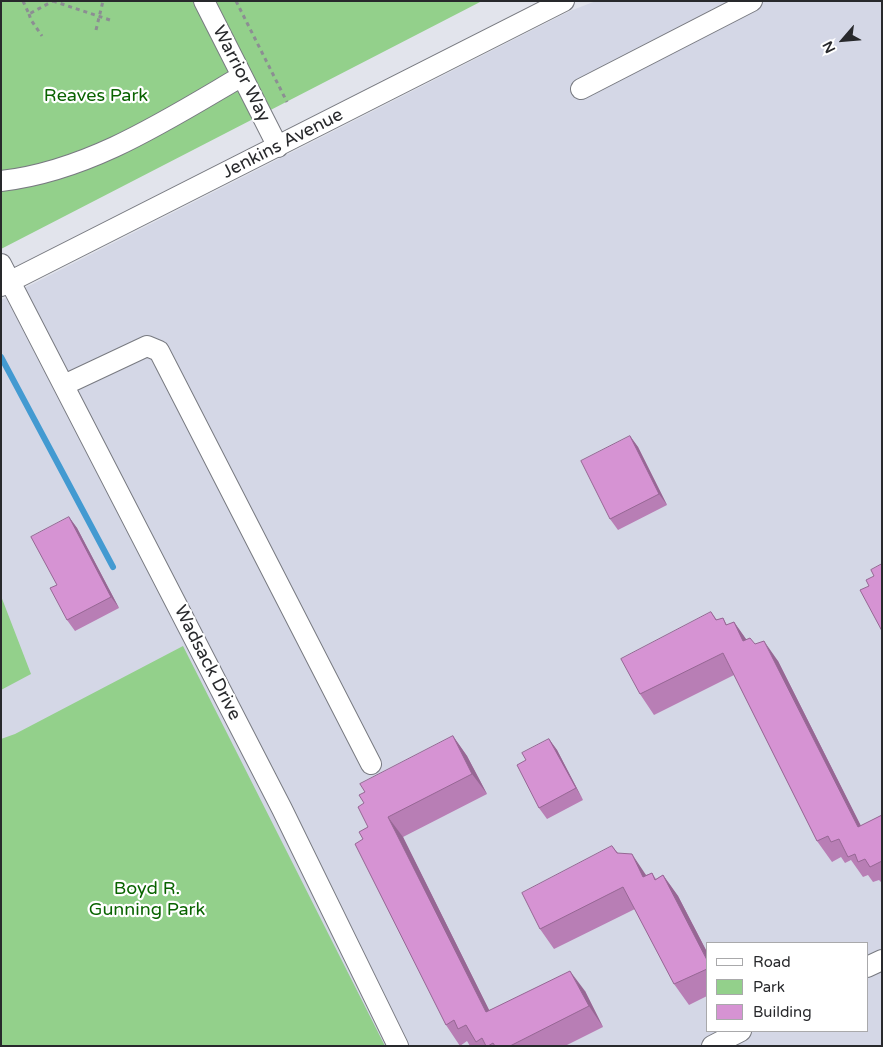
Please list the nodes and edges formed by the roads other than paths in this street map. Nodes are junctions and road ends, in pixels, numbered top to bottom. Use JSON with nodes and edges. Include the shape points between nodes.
{"nodes":[{"id":1,"x":204,"y":1,"type":"edge"},
{"id":2,"x":564,"y":1,"type":"edge"},
{"id":3,"x":752,"y":1,"type":"edge"},
{"id":4,"x":242,"y":76,"type":"junction"},
{"id":5,"x":581,"y":89,"type":"dead end"},
{"id":6,"x":278,"y":147,"type":"junction"},
{"id":7,"x":1,"y":181,"type":"edge"},
{"id":8,"x":4,"y":277,"type":"edge"},
{"id":9,"x":64,"y":385,"type":"junction"},
{"id":10,"x":371,"y":764,"type":"dead end"},
{"id":11,"x":882,"y":960,"type":"edge"},
{"id":12,"x":868,"y":967,"type":"edge"},
{"id":13,"x":739,"y":1032,"type":"edge"},
{"id":14,"x":398,"y":1046,"type":"edge"},
{"id":15,"x":712,"y":1046,"type":"edge"}],
"edges":[{"from":1,"to":4,"type":"street","name":"Warrior Way"},
{"from":2,"to":6,"type":"street","name":"Jenkins Avenue"},
{"from":3,"to":5,"type":"street"},
{"from":4,"to":6,"type":"street","name":"Warrior Way"},
{"from":4,"to":7,"type":"street","via":[[148,130],[81,161],[29,178]]},
{"from":6,"to":8,"type":"street","name":"Jenkins Avenue"},
{"from":8,"to":9,"type":"street","name":"Wadsack Drive"},
{"from":9,"to":10,"type":"street","via":[[147,346],[159,352]]},
{"from":9,"to":14,"type":"street","name":"Wadsack Drive","via":[[282,809]]},
{"from":11,"to":12,"type":"street"},
{"from":13,"to":15,"type":"street"}]}
